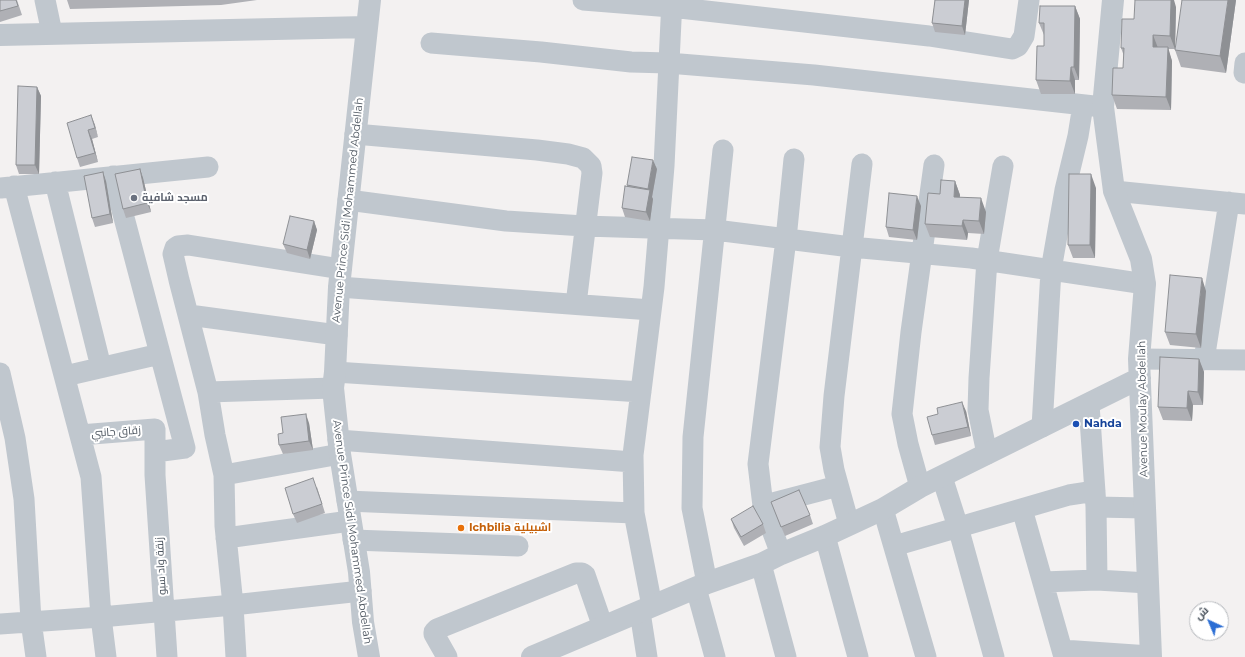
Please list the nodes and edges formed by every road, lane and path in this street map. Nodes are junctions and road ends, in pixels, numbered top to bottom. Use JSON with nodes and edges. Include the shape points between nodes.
{"nodes":[{"id":1,"x":45,"y":0,"type":"edge"},
{"id":2,"x":370,"y":0,"type":"edge"},
{"id":3,"x":583,"y":0,"type":"edge"},
{"id":4,"x":1029,"y":0,"type":"edge"},
{"id":5,"x":1113,"y":0,"type":"edge"},
{"id":6,"x":671,"y":4,"type":"edge"},
{"id":7,"x":367,"y":27,"type":"junction"},
{"id":8,"x":52,"y":33,"type":"junction"},
{"id":9,"x":0,"y":35,"type":"edge"},
{"id":10,"x":431,"y":43,"type":"dead end"},
{"id":11,"x":668,"y":63,"type":"junction"},
{"id":12,"x":1093,"y":106,"type":"junction"},
{"id":13,"x":355,"y":134,"type":"junction"},
{"id":14,"x":723,"y":150,"type":"dead end"},
{"id":15,"x":794,"y":159,"type":"dead end"},
{"id":16,"x":862,"y":164,"type":"dead end"},
{"id":17,"x":934,"y":165,"type":"dead end"},
{"id":18,"x":1003,"y":166,"type":"dead end"},
{"id":19,"x":208,"y":167,"type":"dead end"},
{"id":20,"x":113,"y":176,"type":"junction"},
{"id":21,"x":55,"y":182,"type":"junction"},
{"id":22,"x":7,"y":187,"type":"edge"},
{"id":23,"x":1114,"y":191,"type":"junction"},
{"id":24,"x":348,"y":200,"type":"junction"},
{"id":25,"x":1237,"y":203,"type":"edge"},
{"id":26,"x":584,"y":226,"type":"junction"},
{"id":27,"x":658,"y":229,"type":"junction"},
{"id":28,"x":715,"y":230,"type":"junction"},
{"id":29,"x":786,"y":239,"type":"junction"},
{"id":30,"x":851,"y":247,"type":"junction"},
{"id":31,"x":921,"y":254,"type":"junction"},
{"id":32,"x":987,"y":260,"type":"junction"},
{"id":33,"x":1052,"y":270,"type":"junction"},
{"id":34,"x":340,"y":278,"type":"junction"},
{"id":35,"x":1145,"y":284,"type":"junction"},
{"id":36,"x":576,"y":304,"type":"junction"},
{"id":37,"x":651,"y":310,"type":"junction"},
{"id":38,"x":189,"y":314,"type":"junction"},
{"id":39,"x":337,"y":335,"type":"junction"},
{"id":40,"x":160,"y":354,"type":"junction"},
{"id":41,"x":1204,"y":360,"type":"junction"},
{"id":42,"x":1245,"y":360,"type":"edge"},
{"id":43,"x":101,"y":367,"type":"junction"},
{"id":44,"x":1139,"y":369,"type":"junction"},
{"id":45,"x":0,"y":373,"type":"edge"},
{"id":46,"x":65,"y":376,"type":"junction"},
{"id":47,"x":334,"y":380,"type":"junction"},
{"id":48,"x":208,"y":392,"type":"junction"},
{"id":49,"x":641,"y":392,"type":"junction"},
{"id":50,"x":1089,"y":404,"type":"junction"},
{"id":51,"x":1042,"y":427,"type":"junction"},
{"id":52,"x":80,"y":435,"type":"junction"},
{"id":53,"x":339,"y":447,"type":"junction"},
{"id":54,"x":155,"y":452,"type":"junction"},
{"id":55,"x":987,"y":454,"type":"junction"},
{"id":56,"x":633,"y":462,"type":"junction"},
{"id":57,"x":155,"y":475,"type":"joint"},
{"id":58,"x":224,"y":475,"type":"junction"},
{"id":59,"x":942,"y":477,"type":"junction"},
{"id":60,"x":838,"y":486,"type":"junction"},
{"id":61,"x":920,"y":488,"type":"junction"},
{"id":62,"x":1095,"y":499,"type":"junction"},
{"id":63,"x":763,"y":506,"type":"junction"},
{"id":64,"x":1145,"y":508,"type":"junction"},
{"id":65,"x":882,"y":509,"type":"junction"},
{"id":66,"x":1022,"y":509,"type":"junction"},
{"id":67,"x":634,"y":513,"type":"junction"},
{"id":68,"x":350,"y":521,"type":"junction"},
{"id":69,"x":849,"y":524,"type":"junction"},
{"id":70,"x":958,"y":527,"type":"junction"},
{"id":71,"x":825,"y":536,"type":"junction"},
{"id":72,"x":226,"y":538,"type":"junction"},
{"id":73,"x":518,"y":546,"type":"dead end"},
{"id":74,"x":894,"y":546,"type":"junction"},
{"id":75,"x":781,"y":554,"type":"junction"},
{"id":76,"x":761,"y":564,"type":"junction"},
{"id":77,"x":1097,"y":580,"type":"junction"},
{"id":78,"x":1043,"y":582,"type":"junction"},
{"id":79,"x":1148,"y":583,"type":"junction"},
{"id":80,"x":702,"y":586,"type":"junction"},
{"id":81,"x":361,"y":591,"type":"junction"},
{"id":82,"x":233,"y":605,"type":"junction"},
{"id":83,"x":646,"y":609,"type":"junction"},
{"id":84,"x":164,"y":611,"type":"junction"},
{"id":85,"x":101,"y":617,"type":"junction"},
{"id":86,"x":31,"y":621,"type":"junction"},
{"id":87,"x":0,"y":624,"type":"edge"},
{"id":88,"x":603,"y":628,"type":"junction"},
{"id":89,"x":1063,"y":654,"type":"edge"},
{"id":90,"x":1150,"y":656,"type":"edge"},
{"id":91,"x":36,"y":657,"type":"edge"},
{"id":92,"x":106,"y":657,"type":"edge"},
{"id":93,"x":167,"y":657,"type":"edge"},
{"id":94,"x":236,"y":657,"type":"edge"},
{"id":95,"x":369,"y":657,"type":"edge"},
{"id":96,"x":447,"y":657,"type":"edge"},
{"id":97,"x":532,"y":657,"type":"edge"},
{"id":98,"x":646,"y":657,"type":"edge"},
{"id":99,"x":715,"y":657,"type":"edge"},
{"id":100,"x":786,"y":657,"type":"edge"},
{"id":101,"x":858,"y":657,"type":"edge"},
{"id":102,"x":926,"y":657,"type":"edge"},
{"id":103,"x":994,"y":657,"type":"edge"}],
"edges":[{"from":1,"to":8,"type":"street"},
{"from":2,"to":7,"type":"street","name":"Avenue Prince Sidi Mohammed Abdellah"},
{"from":3,"to":6,"type":"street"},
{"from":4,"to":6,"type":"street","via":[[1024,36],[1018,46],[1012,49],[929,36]]},
{"from":5,"to":12,"type":"street","name":"Avenue Moulay Abdellah"},
{"from":6,"to":11,"type":"street"},
{"from":7,"to":8,"type":"street"},
{"from":7,"to":13,"type":"street","name":"Avenue Prince Sidi Mohammed Abdellah"},
{"from":8,"to":9,"type":"street"},
{"from":10,"to":11,"type":"street","via":[[631,62]]},
{"from":11,"to":12,"type":"street","via":[[814,75]]},
{"from":11,"to":27,"type":"street","via":[[664,166]]},
{"from":12,"to":23,"type":"street","name":"Avenue Moulay Abdellah"},
{"from":12,"to":33,"type":"street","via":[[1078,136],[1065,190]]},
{"from":13,"to":24,"type":"street","name":"Avenue Prince Sidi Mohammed Abdellah"},
{"from":13,"to":26,"type":"street","via":[[537,150],[583,158],[591,166],[592,173]]},
{"from":14,"to":28,"type":"street"},
{"from":15,"to":29,"type":"street"},
{"from":16,"to":30,"type":"street"},
{"from":17,"to":31,"type":"street"},
{"from":18,"to":32,"type":"street"},
{"from":19,"to":20,"type":"street"},
{"from":20,"to":21,"type":"street"},
{"from":20,"to":40,"type":"street"},
{"from":21,"to":22,"type":"street"},
{"from":21,"to":43,"type":"street"},
{"from":22,"to":46,"type":"street"},
{"from":23,"to":25,"type":"street"},
{"from":23,"to":35,"type":"street","name":"Avenue Moulay Abdellah","via":[[1141,259]]},
{"from":24,"to":26,"type":"street","via":[[506,221]]},
{"from":24,"to":34,"type":"street","name":"Avenue Prince Sidi Mohammed Abdellah"},
{"from":25,"to":41,"type":"street"},
{"from":26,"to":27,"type":"street"},
{"from":26,"to":36,"type":"street"},
{"from":27,"to":28,"type":"street"},
{"from":27,"to":37,"type":"street"},
{"from":28,"to":29,"type":"street"},
{"from":28,"to":80,"type":"street","via":[[693,437],[692,508]]},
{"from":29,"to":30,"type":"street"},
{"from":29,"to":63,"type":"street","via":[[758,464]]},
{"from":30,"to":31,"type":"street"},
{"from":30,"to":60,"type":"street","via":[[830,447]]},
{"from":31,"to":32,"type":"street"},
{"from":31,"to":61,"type":"street","via":[[902,414]]},
{"from":32,"to":33,"type":"street"},
{"from":32,"to":55,"type":"street","via":[[978,410]]},
{"from":33,"to":35,"type":"street"},
{"from":33,"to":51,"type":"street"},
{"from":34,"to":36,"type":"street"},
{"from":34,"to":38,"type":"street","via":[[196,245],[181,245],[175,248],[173,254]]},
{"from":34,"to":39,"type":"street","name":"Avenue Prince Sidi Mohammed Abdellah"},
{"from":35,"to":44,"type":"street","name":"Avenue Moulay Abdellah"},
{"from":36,"to":37,"type":"street"},
{"from":37,"to":49,"type":"street"},
{"from":38,"to":39,"type":"street"},
{"from":38,"to":48,"type":"street"},
{"from":39,"to":47,"type":"street","name":"Avenue Prince Sidi Mohammed Abdellah"},
{"from":40,"to":43,"type":"street"},
{"from":40,"to":54,"type":"street","via":[[186,448]]},
{"from":41,"to":42,"type":"street"},
{"from":41,"to":44,"type":"street"},
{"from":43,"to":46,"type":"street"},
{"from":44,"to":50,"type":"street"},
{"from":44,"to":64,"type":"street","name":"Avenue Moulay Abdellah"},
{"from":45,"to":86,"type":"street","via":[[15,438],[24,499]]},
{"from":46,"to":52,"type":"street"},
{"from":47,"to":48,"type":"street"},
{"from":47,"to":49,"type":"street"},
{"from":47,"to":53,"type":"street","name":"Avenue Prince Sidi Mohammed Abdellah"},
{"from":48,"to":58,"type":"street"},
{"from":49,"to":56,"type":"street"},
{"from":50,"to":51,"type":"street"},
{"from":50,"to":62,"type":"street"},
{"from":51,"to":55,"type":"street"},
{"from":52,"to":54,"type":"street","name":"زقاق جانبي","via":[[155,429]]},
{"from":52,"to":85,"type":"street","via":[[91,477]]},
{"from":53,"to":56,"type":"street"},
{"from":53,"to":58,"type":"street"},
{"from":53,"to":68,"type":"street","name":"Avenue Prince Sidi Mohammed Abdellah"},
{"from":54,"to":57,"type":"street","name":"زقاق جانبي"},
{"from":55,"to":59,"type":"street"},
{"from":56,"to":67,"type":"street"},
{"from":57,"to":84,"type":"street","name":"زنقة واد سبو"},
{"from":58,"to":72,"type":"street"},
{"from":59,"to":61,"type":"street"},
{"from":59,"to":70,"type":"street"},
{"from":60,"to":63,"type":"street"},
{"from":60,"to":69,"type":"street"},
{"from":61,"to":65,"type":"street"},
{"from":62,"to":64,"type":"street"},
{"from":62,"to":66,"type":"street","via":[[1069,495]]},
{"from":62,"to":77,"type":"street"},
{"from":63,"to":75,"type":"street"},
{"from":64,"to":79,"type":"street","name":"Avenue Moulay Abdellah"},
{"from":65,"to":69,"type":"street"},
{"from":65,"to":74,"type":"street"},
{"from":66,"to":70,"type":"street"},
{"from":66,"to":78,"type":"street"},
{"from":67,"to":68,"type":"street"},
{"from":67,"to":83,"type":"street"},
{"from":68,"to":72,"type":"street"},
{"from":68,"to":73,"type":"street"},
{"from":68,"to":81,"type":"street","name":"Avenue Prince Sidi Mohammed Abdellah"},
{"from":69,"to":71,"type":"street"},
{"from":70,"to":74,"type":"street"},
{"from":70,"to":103,"type":"street"},
{"from":71,"to":75,"type":"street"},
{"from":71,"to":101,"type":"street"},
{"from":72,"to":82,"type":"street"},
{"from":74,"to":102,"type":"street"},
{"from":75,"to":76,"type":"street"},
{"from":76,"to":80,"type":"street"},
{"from":76,"to":100,"type":"street"},
{"from":77,"to":78,"type":"street"},
{"from":77,"to":79,"type":"street"},
{"from":78,"to":89,"type":"street"},
{"from":79,"to":90,"type":"street","name":"Avenue Moulay Abdellah"},
{"from":80,"to":83,"type":"street"},
{"from":80,"to":99,"type":"street"},
{"from":81,"to":82,"type":"street"},
{"from":81,"to":95,"type":"street","name":"Avenue Prince Sidi Mohammed Abdellah"},
{"from":82,"to":84,"type":"street"},
{"from":82,"to":94,"type":"street"},
{"from":83,"to":88,"type":"street"},
{"from":83,"to":98,"type":"street"},
{"from":84,"to":85,"type":"street"},
{"from":84,"to":93,"type":"street","name":"زنقة واد سبو"},
{"from":85,"to":86,"type":"street"},
{"from":85,"to":92,"type":"street"},
{"from":86,"to":87,"type":"street"},
{"from":86,"to":91,"type":"street"},
{"from":88,"to":96,"type":"street","via":[[584,574],[576,573],[437,629],[434,632],[435,637]]},
{"from":88,"to":97,"type":"street"},
{"from":89,"to":90,"type":"street"}]}
